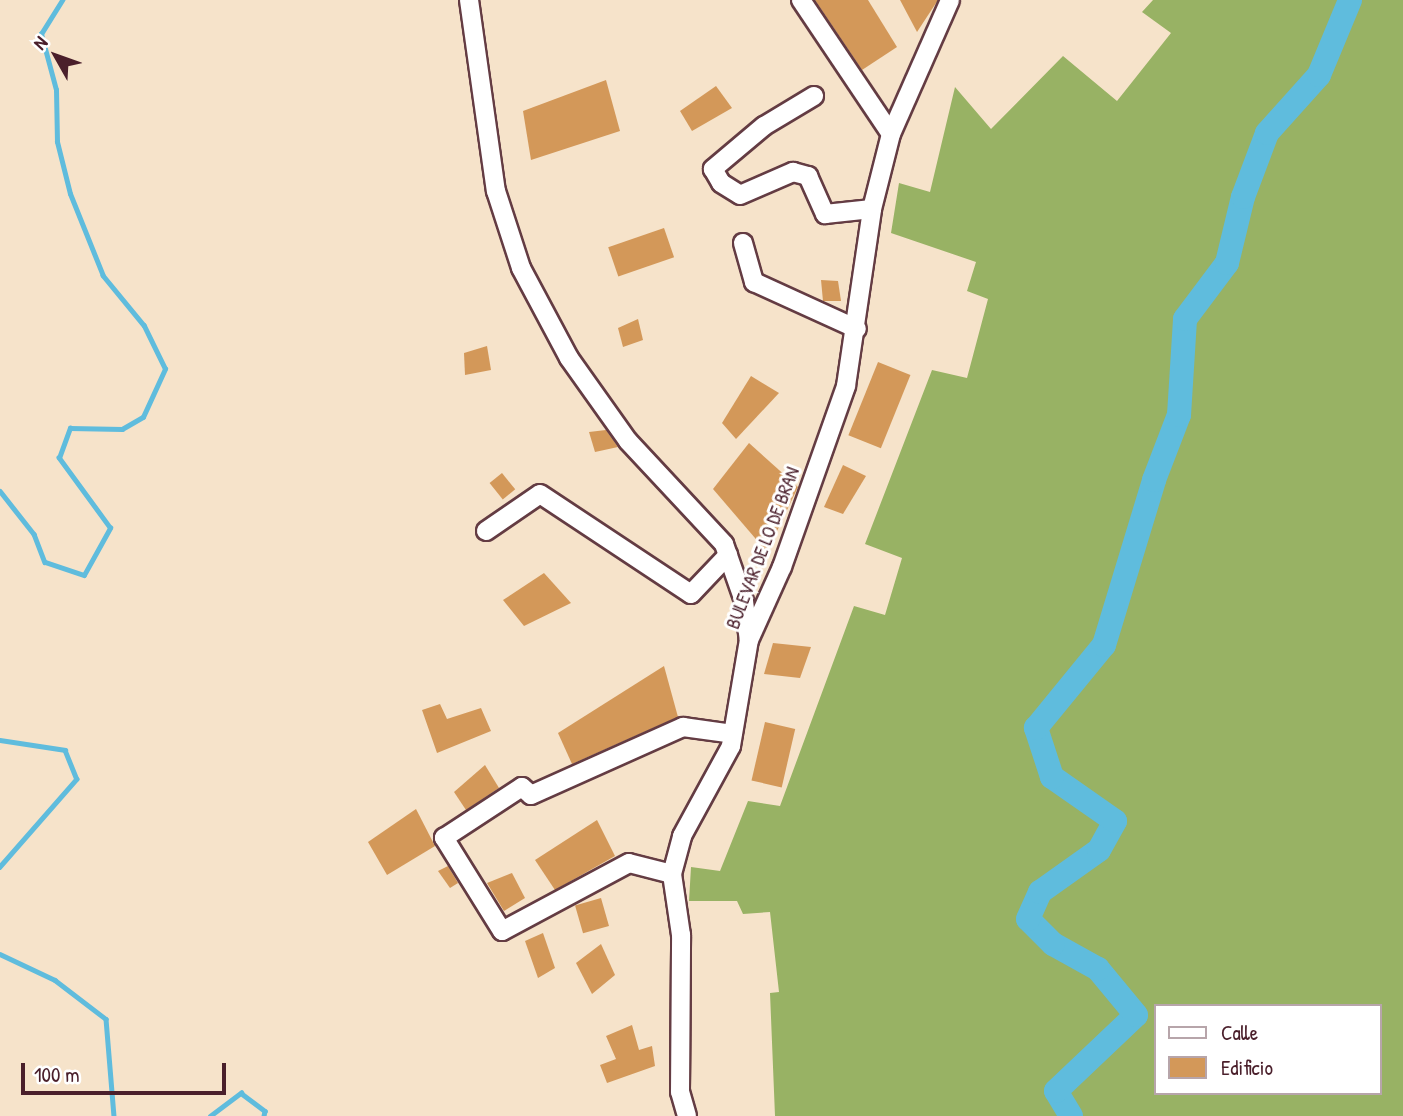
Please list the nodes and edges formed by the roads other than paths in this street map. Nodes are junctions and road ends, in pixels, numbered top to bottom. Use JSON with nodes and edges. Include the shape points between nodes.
{"nodes":[{"id":1,"x":469,"y":0,"type":"edge"},
{"id":2,"x":800,"y":0,"type":"edge"},
{"id":3,"x":950,"y":0,"type":"edge"},
{"id":4,"x":814,"y":96,"type":"dead end"},
{"id":5,"x":891,"y":134,"type":"junction"},
{"id":6,"x":872,"y":209,"type":"junction"},
{"id":7,"x":743,"y":243,"type":"dead end"},
{"id":8,"x":857,"y":329,"type":"junction"},
{"id":9,"x":486,"y":531,"type":"dead end"},
{"id":10,"x":728,"y":555,"type":"junction"},
{"id":11,"x":749,"y":640,"type":"junction"},
{"id":12,"x":733,"y":734,"type":"junction"},
{"id":13,"x":672,"y":874,"type":"junction"},
{"id":14,"x":687,"y":1116,"type":"edge"}],
"edges":[{"from":1,"to":10,"type":"street","via":[[496,191],[521,268],[569,358],[628,442],[724,544]]},
{"from":2,"to":5,"type":"street"},
{"from":3,"to":5,"type":"street","name":"BULEVAR DE LO DE BRAN"},
{"from":4,"to":6,"type":"street","via":[[764,127],[713,169],[721,183],[740,195],[793,172],[808,176],[825,214]]},
{"from":5,"to":6,"type":"street","name":"BULEVAR DE LO DE BRAN"},
{"from":6,"to":8,"type":"street","name":"BULEVAR DE LO DE BRAN"},
{"from":7,"to":8,"type":"street","via":[[754,282]]},
{"from":8,"to":11,"type":"street","name":"BULEVAR DE LO DE BRAN","via":[[846,386]]},
{"from":9,"to":10,"type":"street","via":[[540,494],[691,594]]},
{"from":10,"to":11,"type":"street","via":[[744,601]]},
{"from":11,"to":12,"type":"street","name":"BULEVAR DE LO DE BRAN"},
{"from":12,"to":13,"type":"street","name":"BULEVAR DE LO DE BRAN","via":[[732,746],[682,836]]},
{"from":12,"to":13,"type":"street","via":[[683,727],[531,795],[522,787],[444,838],[502,930],[629,863]]},
{"from":13,"to":14,"type":"street","name":"BULEVAR DE LO DE BRAN","via":[[681,935],[680,1092]]}]}
